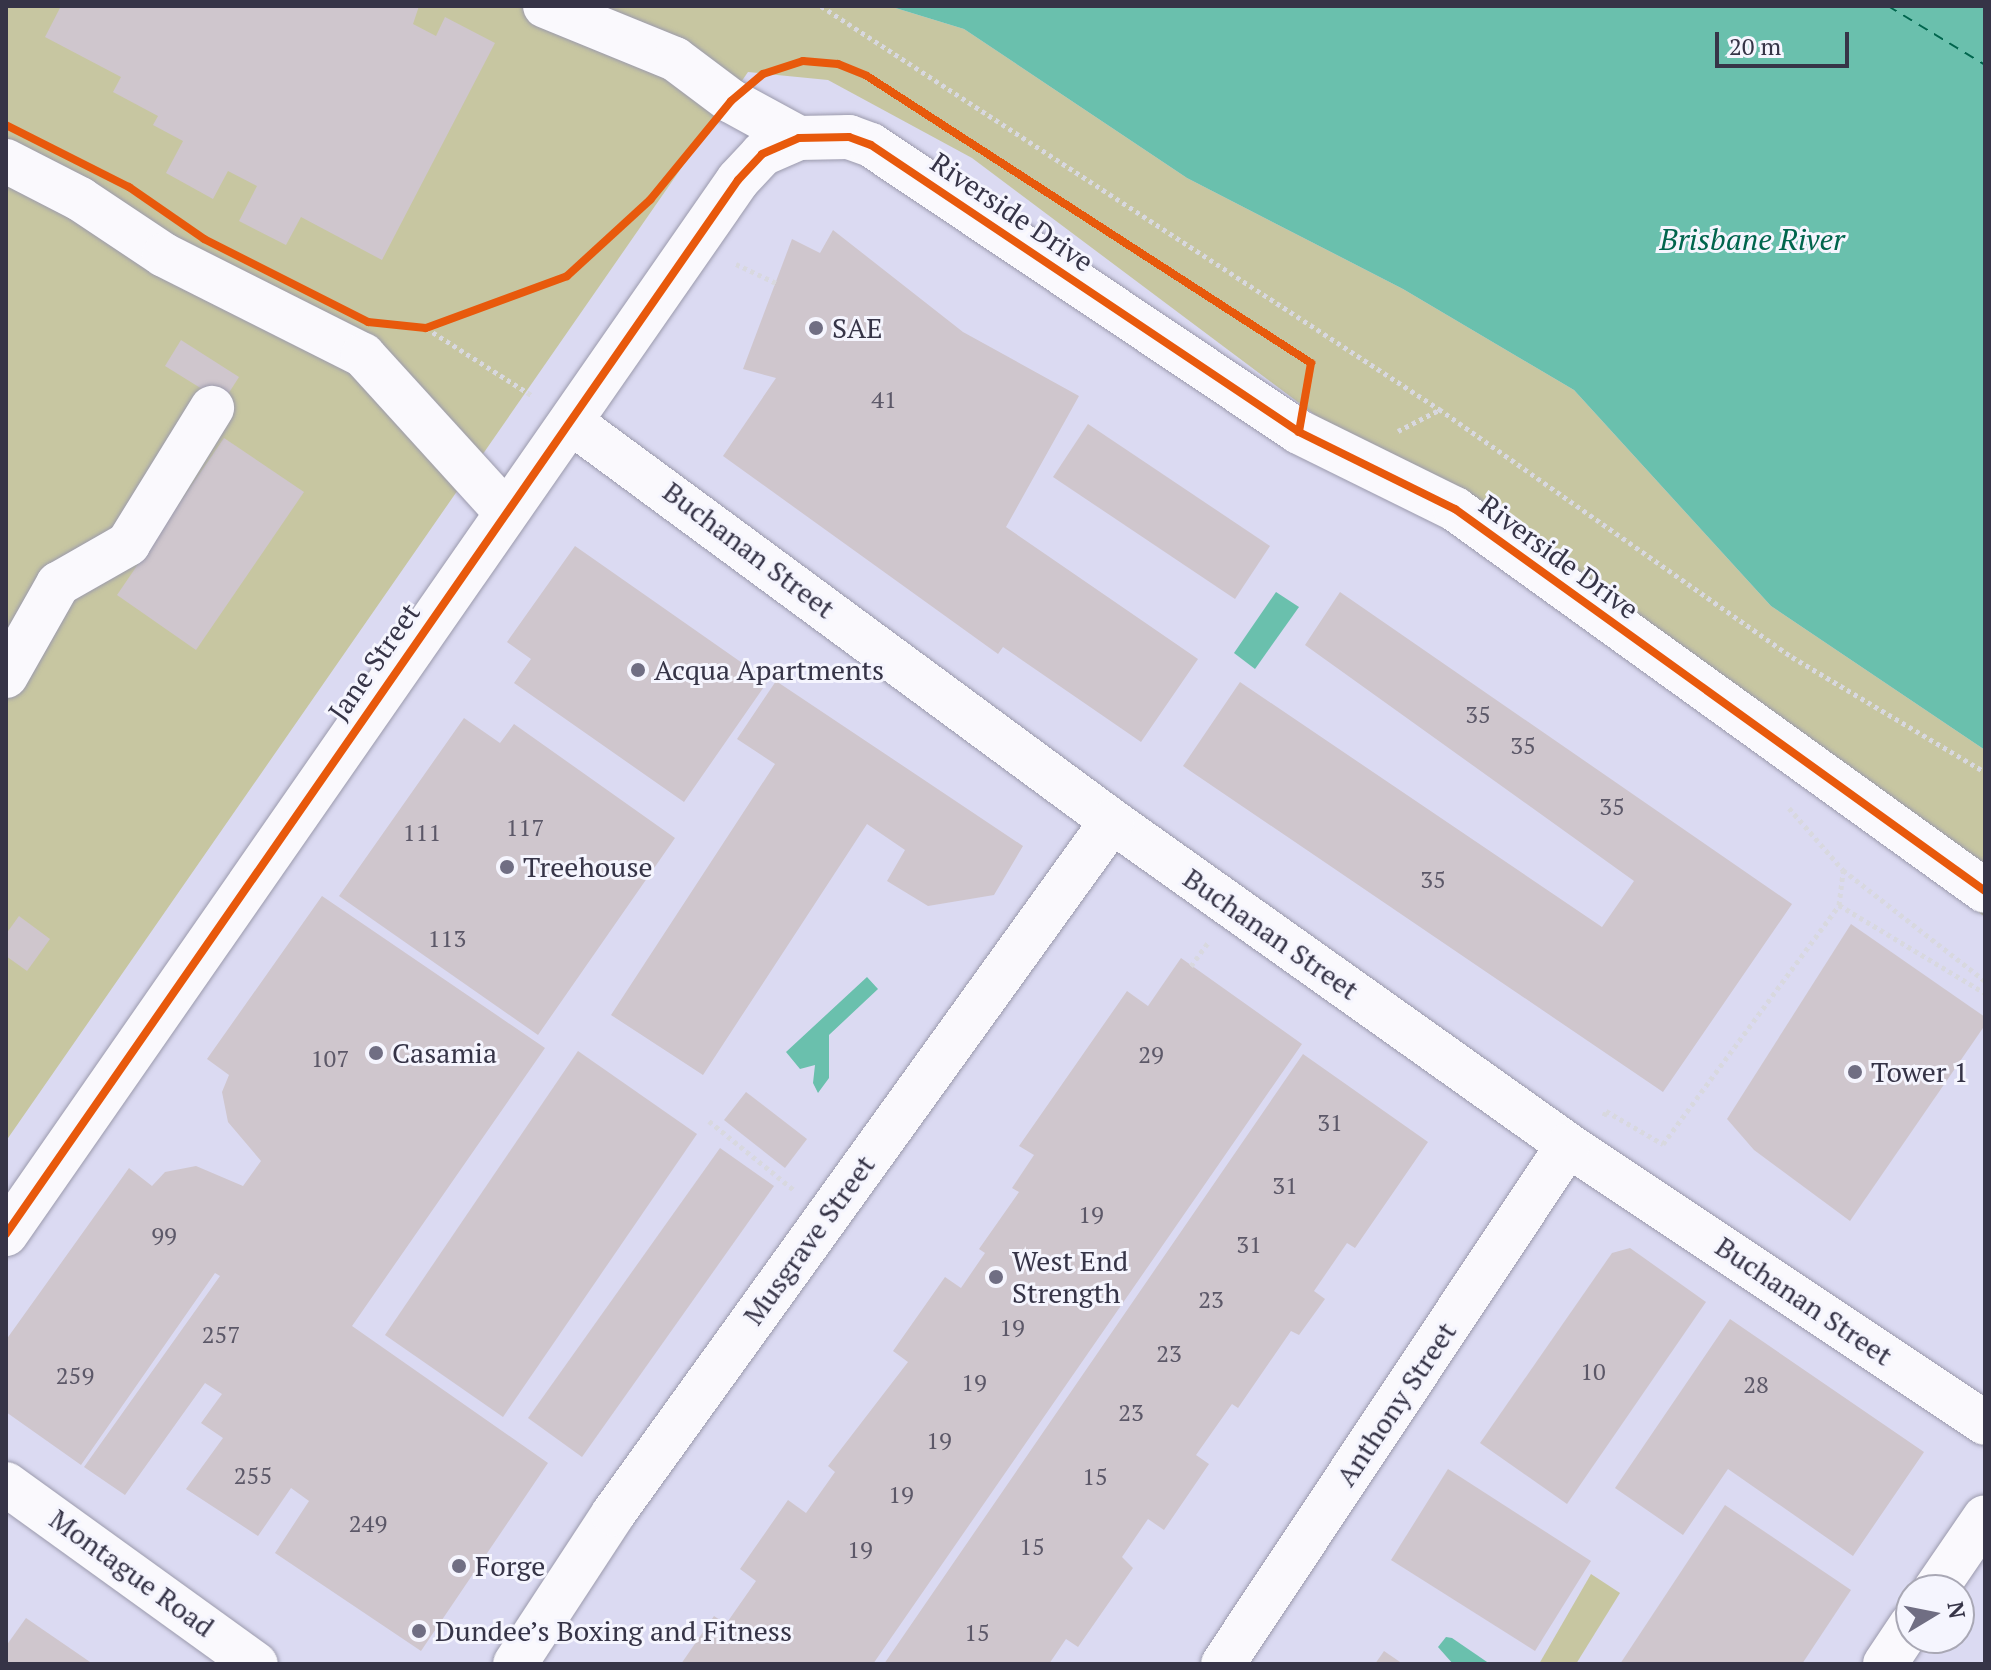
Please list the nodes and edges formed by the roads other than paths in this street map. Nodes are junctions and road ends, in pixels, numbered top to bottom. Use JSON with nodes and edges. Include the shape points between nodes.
{"nodes":[{"id":1,"x":545,"y":6,"type":"edge"},
{"id":2,"x":799,"y":138,"type":"junction"},
{"id":3,"x":6,"y":161,"type":"edge"},
{"id":4,"x":212,"y":408,"type":"dead end"},
{"id":5,"x":572,"y":423,"type":"junction"},
{"id":6,"x":504,"y":510,"type":"junction"},
{"id":7,"x":6,"y":676,"type":"edge"},
{"id":8,"x":1112,"y":821,"type":"junction"},
{"id":9,"x":1985,"y":891,"type":"edge"},
{"id":10,"x":1568,"y":1145,"type":"junction"},
{"id":11,"x":6,"y":1234,"type":"edge"},
{"id":12,"x":1985,"y":1423,"type":"edge"},
{"id":13,"x":6,"y":1484,"type":"edge"},
{"id":14,"x":1985,"y":1517,"type":"edge"},
{"id":15,"x":1946,"y":1574,"type":"edge"},
{"id":16,"x":256,"y":1664,"type":"edge"},
{"id":17,"x":515,"y":1664,"type":"edge"},
{"id":18,"x":1223,"y":1664,"type":"edge"}],
"edges":[{"from":1,"to":2,"type":"street","name":"Riverside Drive","via":[[675,59],[731,101]]},
{"from":2,"to":5,"type":"street","name":"Jane Street","via":[[762,154],[738,180]]},
{"from":2,"to":9,"type":"street","name":"Riverside Drive","via":[[849,137],[871,145],[1299,432],[1455,509]]},
{"from":3,"to":6,"type":"street","via":[[80,199],[164,255],[363,355]]},
{"from":4,"to":7,"type":"street","via":[[128,544],[58,584]]},
{"from":5,"to":6,"type":"street","name":"Jane Street"},
{"from":5,"to":8,"type":"street","name":"Buchanan Street"},
{"from":6,"to":11,"type":"street","name":"Jane Street"},
{"from":8,"to":10,"type":"street","name":"Buchanan Street"},
{"from":8,"to":17,"type":"street","name":"Musgrave Street","via":[[613,1514]]},
{"from":10,"to":12,"type":"street","name":"Buchanan Street"},
{"from":10,"to":18,"type":"street","name":"Anthony Street"},
{"from":13,"to":16,"type":"street","name":"Montague Road"},
{"from":14,"to":15,"type":"street"}]}
